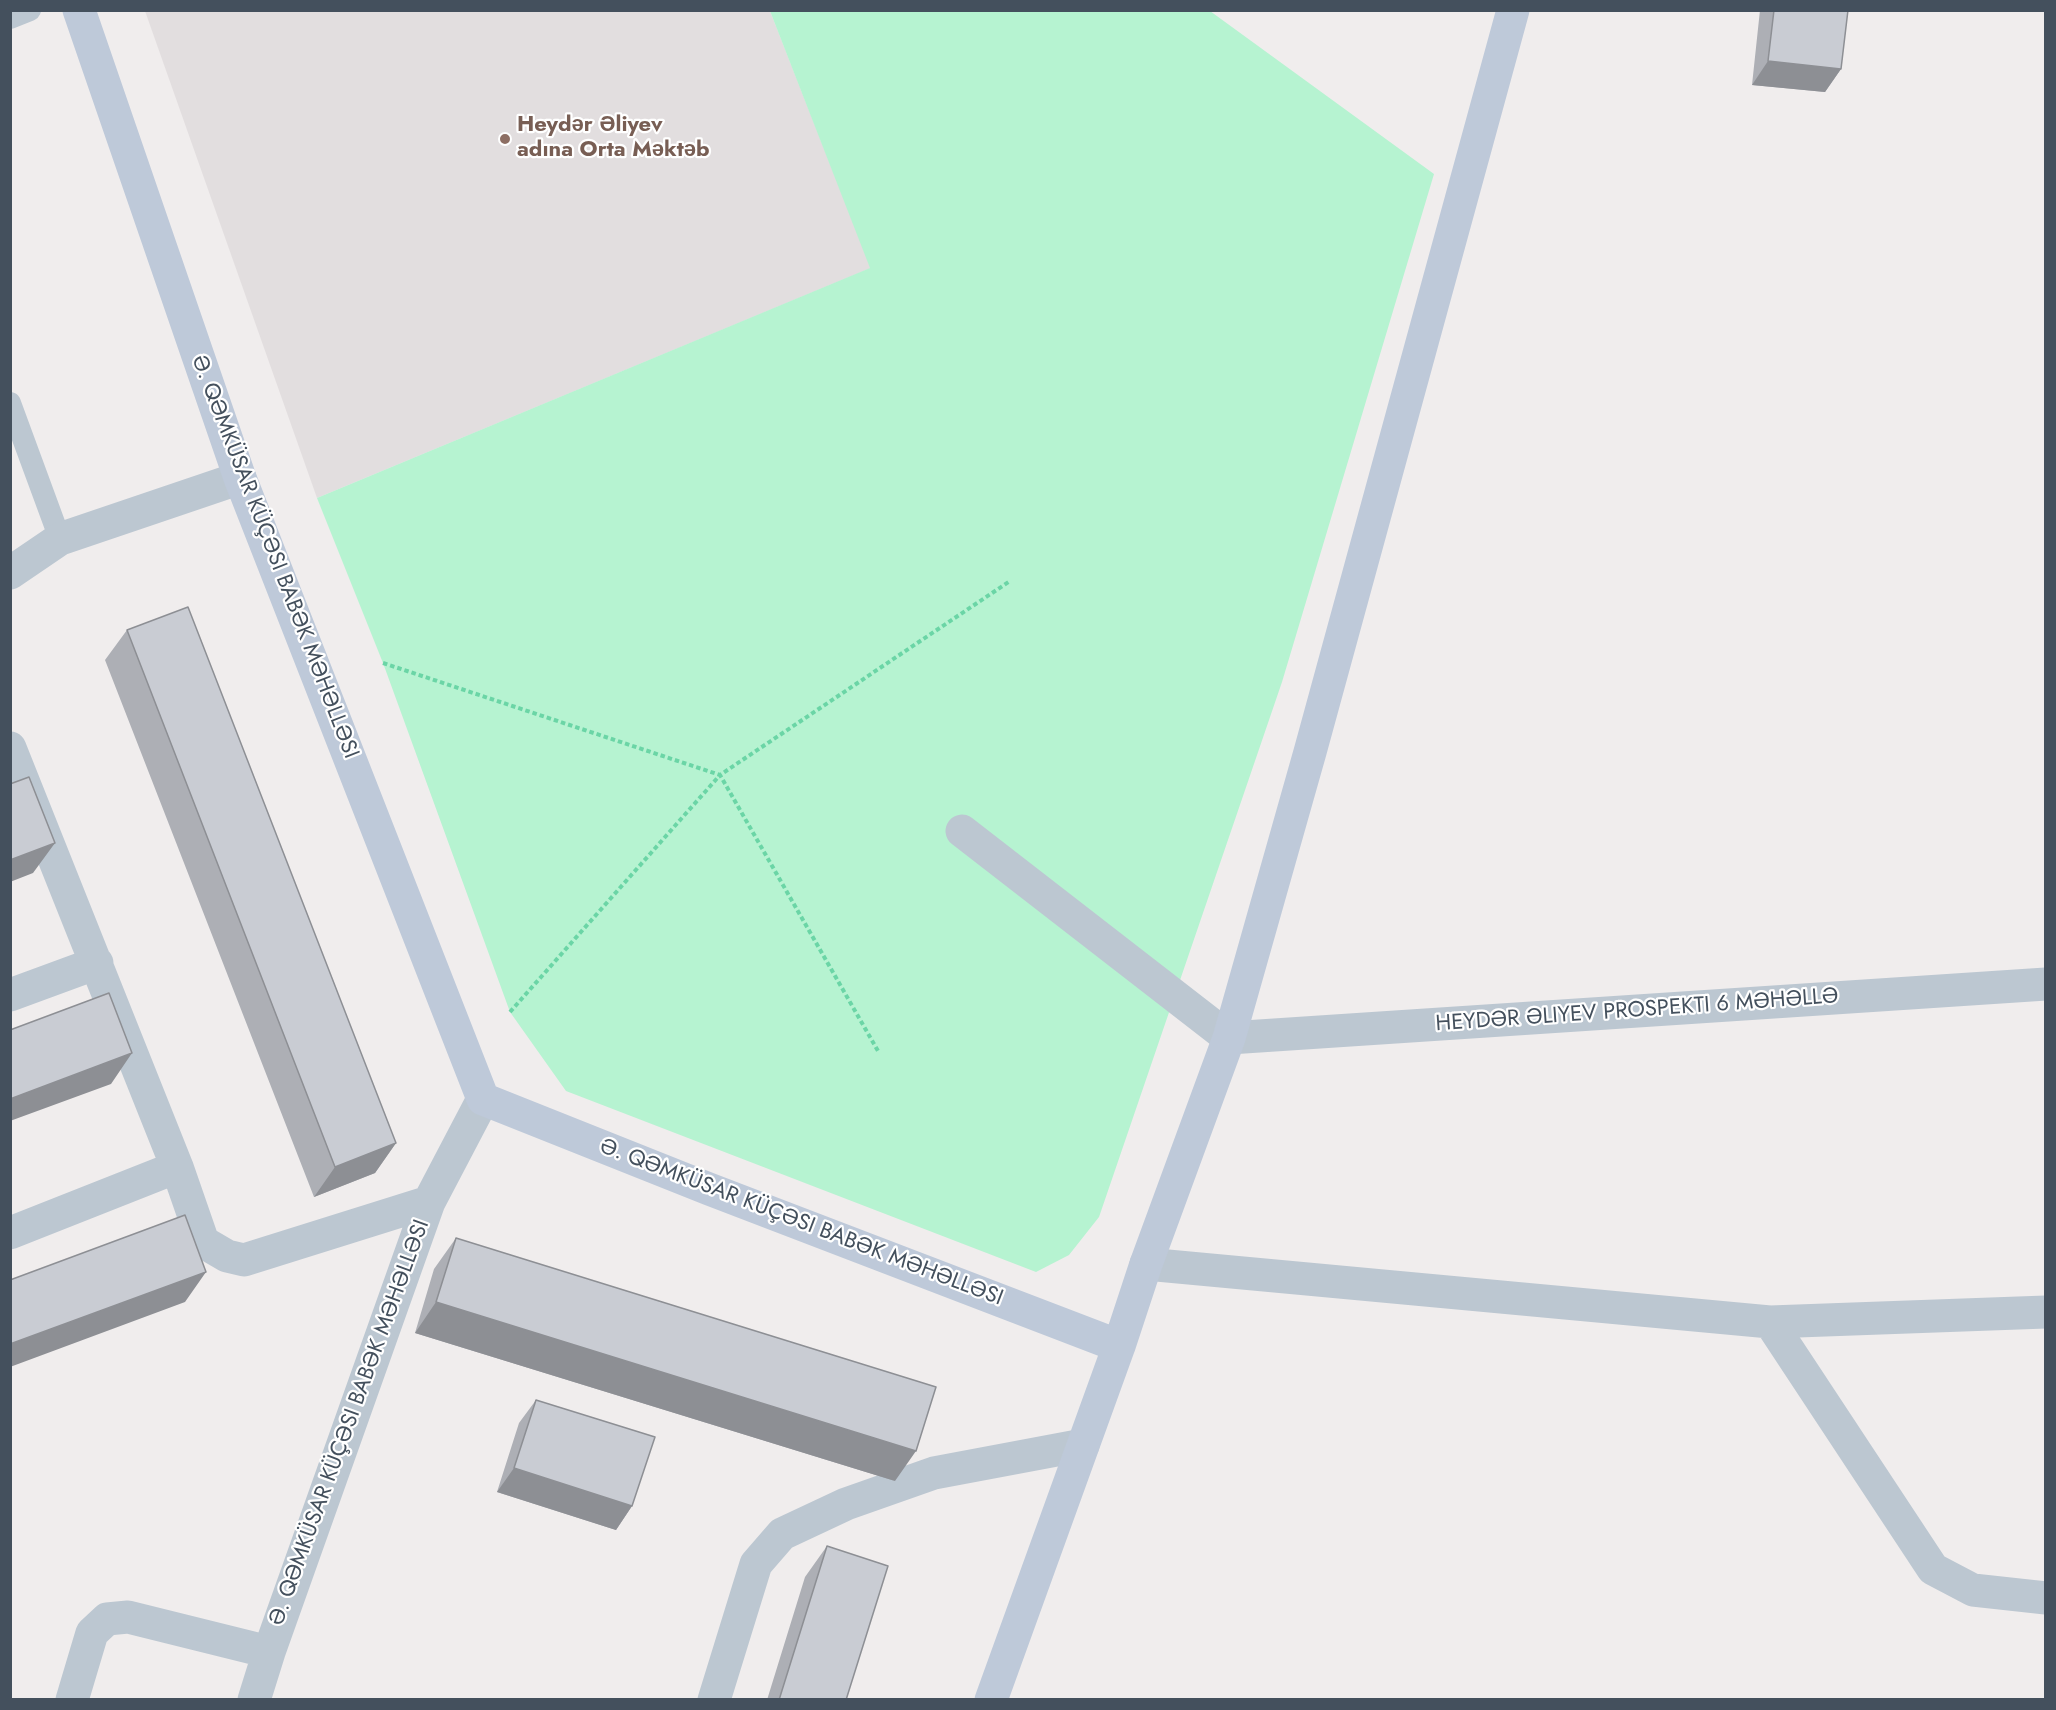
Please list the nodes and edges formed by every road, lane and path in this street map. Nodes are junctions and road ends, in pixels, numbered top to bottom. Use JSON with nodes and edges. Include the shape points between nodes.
{"nodes":[{"id":1,"x":30,"y":10,"type":"edge"},
{"id":2,"x":79,"y":10,"type":"edge"},
{"id":3,"x":1513,"y":10,"type":"edge"},
{"id":4,"x":10,"y":18,"type":"edge"},
{"id":5,"x":10,"y":403,"type":"edge"},
{"id":6,"x":240,"y":478,"type":"junction"},
{"id":7,"x":60,"y":538,"type":"junction"},
{"id":8,"x":10,"y":573,"type":"edge"},
{"id":9,"x":1010,"y":582,"type":"dead end"},
{"id":10,"x":383,"y":663,"type":"dead end"},
{"id":11,"x":11,"y":751,"type":"edge"},
{"id":12,"x":720,"y":775,"type":"junction"},
{"id":13,"x":962,"y":831,"type":"dead end"},
{"id":14,"x":97,"y":963,"type":"junction"},
{"id":15,"x":2046,"y":984,"type":"edge"},
{"id":16,"x":10,"y":995,"type":"edge"},
{"id":17,"x":510,"y":1012,"type":"dead end"},
{"id":18,"x":1229,"y":1038,"type":"junction"},
{"id":19,"x":878,"y":1051,"type":"dead end"},
{"id":20,"x":483,"y":1099,"type":"junction"},
{"id":21,"x":177,"y":1167,"type":"junction"},
{"id":22,"x":429,"y":1202,"type":"junction"},
{"id":23,"x":10,"y":1233,"type":"edge"},
{"id":24,"x":1146,"y":1264,"type":"junction"},
{"id":25,"x":2046,"y":1312,"type":"edge"},
{"id":26,"x":1770,"y":1322,"type":"junction"},
{"id":27,"x":1119,"y":1346,"type":"junction"},
{"id":28,"x":1083,"y":1445,"type":"junction"},
{"id":29,"x":2046,"y":1598,"type":"edge"},
{"id":30,"x":269,"y":1652,"type":"junction"},
{"id":31,"x":72,"y":1700,"type":"edge"},
{"id":32,"x":254,"y":1700,"type":"edge"},
{"id":33,"x":714,"y":1700,"type":"edge"},
{"id":34,"x":991,"y":1700,"type":"edge"}],
"edges":[{"from":1,"to":4,"type":"lane"},
{"from":2,"to":6,"type":"main road","name":"Ə. QƏMKÜSAR KÜÇƏSI BABƏK MƏHƏLLƏSI"},
{"from":3,"to":18,"type":"main road"},
{"from":5,"to":7,"type":"lane"},
{"from":6,"to":7,"type":"street"},
{"from":6,"to":20,"type":"main road","name":"Ə. QƏMKÜSAR KÜÇƏSI BABƏK MƏHƏLLƏSI"},
{"from":7,"to":8,"type":"street"},
{"from":9,"to":12,"type":"path"},
{"from":10,"to":12,"type":"path"},
{"from":11,"to":14,"type":"street"},
{"from":12,"to":17,"type":"path"},
{"from":12,"to":19,"type":"path"},
{"from":13,"to":18,"type":"street"},
{"from":14,"to":16,"type":"street"},
{"from":14,"to":21,"type":"street"},
{"from":15,"to":18,"type":"street","name":"HEYDƏR ƏLIYEV PROSPEKTI 6 MƏHƏLLƏ"},
{"from":18,"to":24,"type":"main road"},
{"from":20,"to":22,"type":"street","name":"Ə. QƏMKÜSAR KÜÇƏSI BABƏK MƏHƏLLƏSI"},
{"from":20,"to":27,"type":"main road","name":"Ə. QƏMKÜSAR KÜÇƏSI BABƏK MƏHƏLLƏSI","via":[[709,1190]]},
{"from":21,"to":22,"type":"street","via":[[203,1242],[227,1256],[244,1260]]},
{"from":21,"to":23,"type":"street"},
{"from":22,"to":30,"type":"street","name":"Ə. QƏMKÜSAR KÜÇƏSI BABƏK MƏHƏLLƏSI"},
{"from":24,"to":26,"type":"street"},
{"from":24,"to":27,"type":"main road"},
{"from":25,"to":26,"type":"street"},
{"from":26,"to":29,"type":"street","via":[[1933,1569],[1973,1590]]},
{"from":27,"to":28,"type":"main road"},
{"from":28,"to":33,"type":"street","via":[[934,1473],[846,1504],[782,1534],[756,1564]]},
{"from":28,"to":34,"type":"main road"},
{"from":30,"to":31,"type":"street","via":[[128,1617],[107,1619],[92,1633]]},
{"from":30,"to":32,"type":"street","name":"Ə. QƏMKÜSAR KÜÇƏSI BABƏK MƏHƏLLƏSI"}]}
